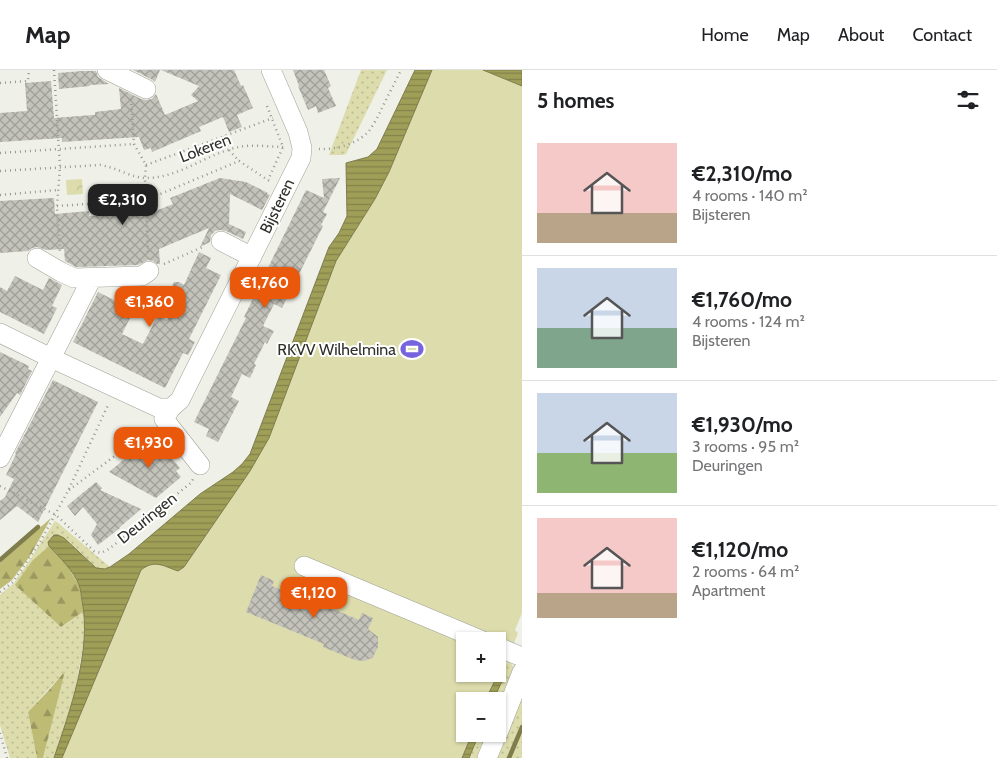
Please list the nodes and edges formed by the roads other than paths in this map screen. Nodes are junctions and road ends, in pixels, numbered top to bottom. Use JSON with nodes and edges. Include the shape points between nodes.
{"nodes":[{"id":1,"x":107,"y":70,"type":"edge"},
{"id":2,"x":271,"y":70,"type":"edge"},
{"id":3,"x":138,"y":84,"type":"road end"},
{"id":4,"x":222,"y":241,"type":"road end"},
{"id":5,"x":252,"y":257,"type":"junction"},
{"id":6,"x":37,"y":258,"type":"dead end"},
{"id":7,"x":149,"y":271,"type":"road end"},
{"id":8,"x":92,"y":278,"type":"junction"},
{"id":9,"x":0,"y":333,"type":"edge"},
{"id":10,"x":51,"y":358,"type":"junction"},
{"id":11,"x":167,"y":414,"type":"junction"},
{"id":12,"x":0,"y":458,"type":"edge"},
{"id":13,"x":200,"y":465,"type":"road end"},
{"id":14,"x":304,"y":566,"type":"dead end"},
{"id":15,"x":462,"y":632,"type":"edge"},
{"id":16,"x":506,"y":650,"type":"edge"},
{"id":17,"x":522,"y":657,"type":"edge"},
{"id":18,"x":522,"y":672,"type":"edge"},
{"id":19,"x":506,"y":711,"type":"edge"},
{"id":20,"x":493,"y":742,"type":"edge"},
{"id":21,"x":487,"y":758,"type":"edge"}],
"edges":[{"from":1,"to":3,"type":"street"},
{"from":2,"to":5,"type":"street","name":"Bijsteren","via":[[280,114],[298,132],[301,158]]},
{"from":4,"to":5,"type":"street"},
{"from":5,"to":11,"type":"street","name":"Bijsteren","via":[[180,400]]},
{"from":6,"to":8,"type":"street","via":[[74,278]]},
{"from":7,"to":8,"type":"street","via":[[142,276]]},
{"from":8,"to":10,"type":"street"},
{"from":9,"to":10,"type":"street"},
{"from":10,"to":11,"type":"street"},
{"from":10,"to":12,"type":"street"},
{"from":11,"to":13,"type":"street"},
{"from":14,"to":15,"type":"street"},
{"from":16,"to":17,"type":"street"},
{"from":18,"to":19,"type":"street"},
{"from":20,"to":21,"type":"street"}]}
